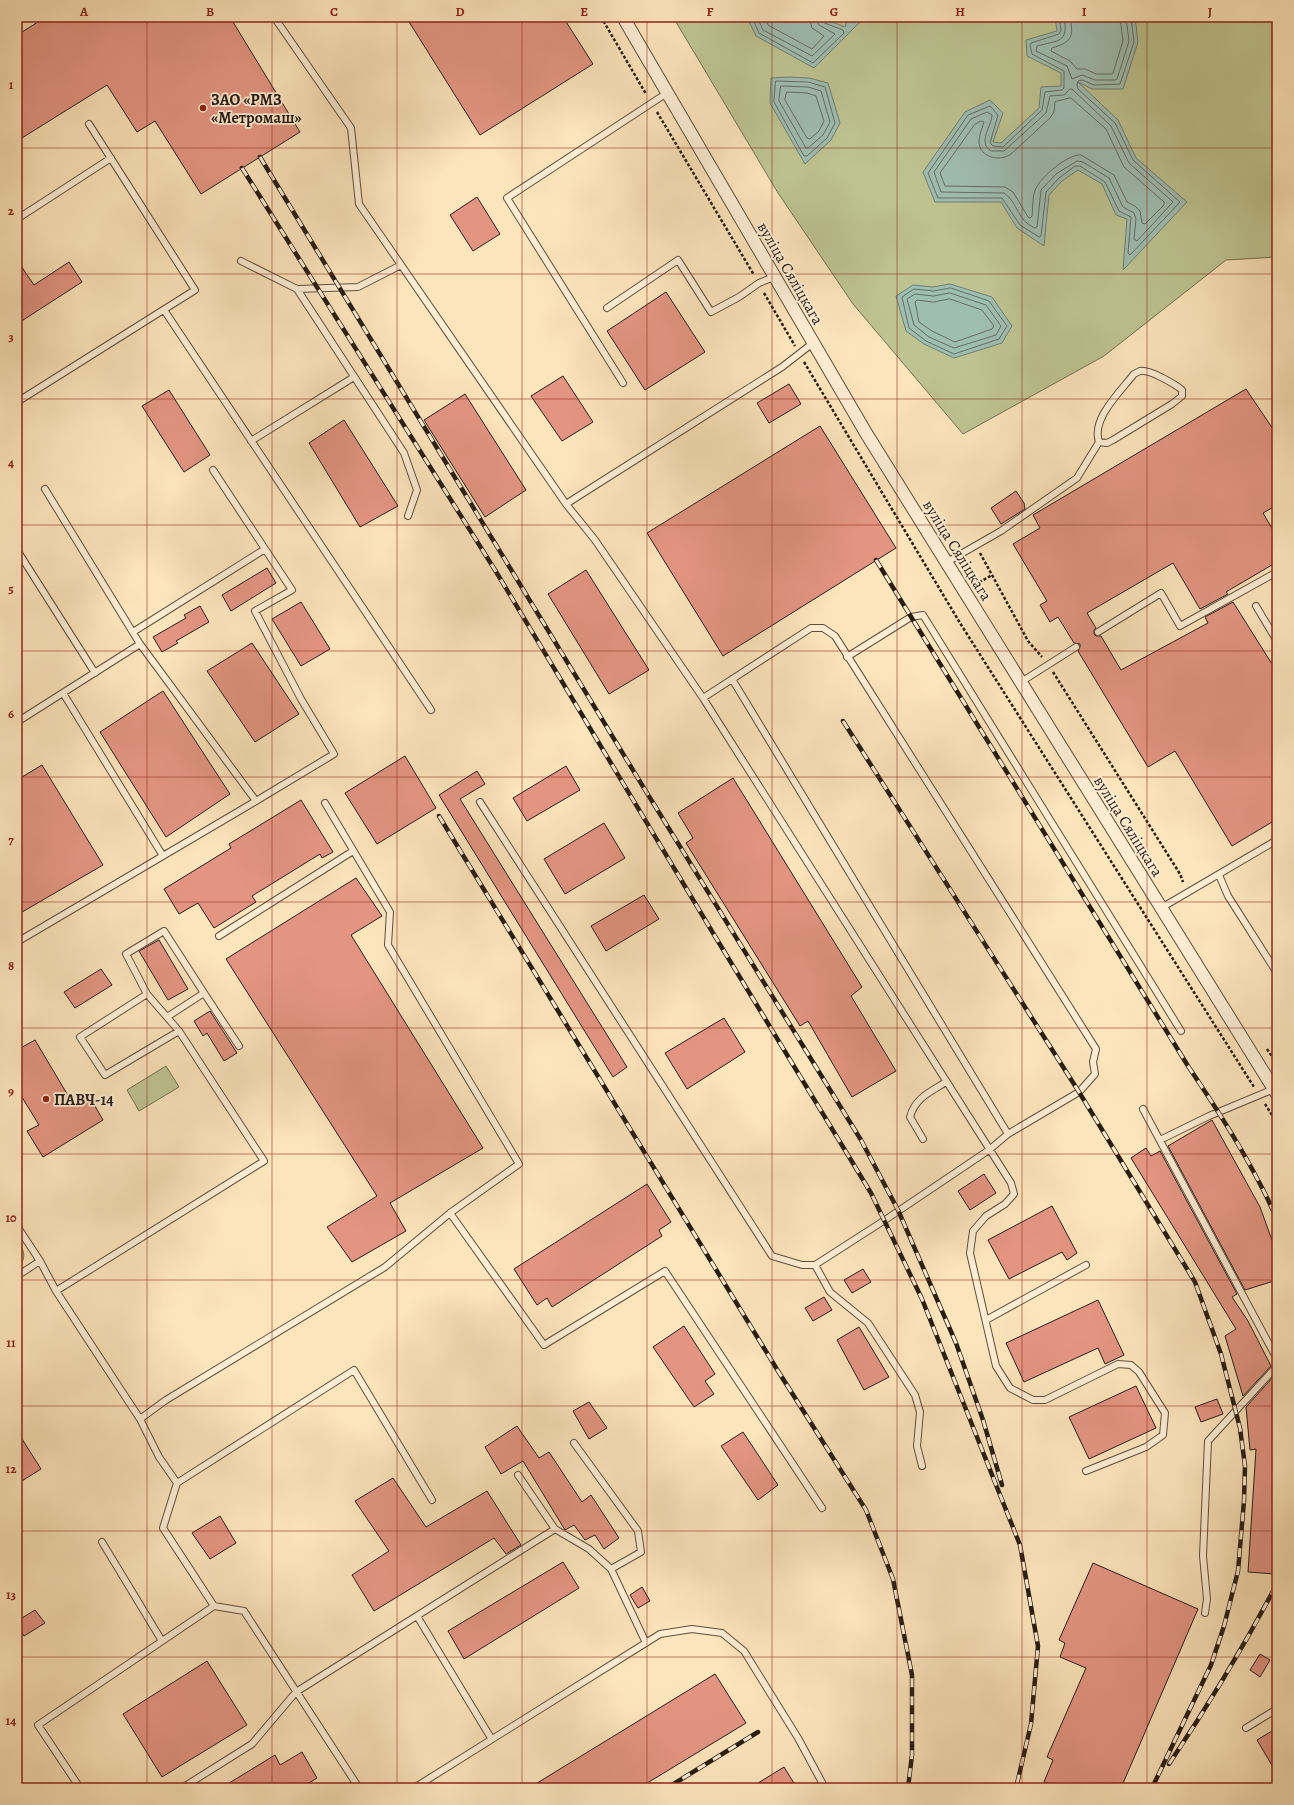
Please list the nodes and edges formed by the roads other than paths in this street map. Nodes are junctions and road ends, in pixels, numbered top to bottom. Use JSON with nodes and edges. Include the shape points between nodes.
{"nodes":[{"id":1,"x":274,"y":17,"type":"edge"},
{"id":2,"x":623,"y":17,"type":"edge"},
{"id":3,"x":667,"y":93,"type":"junction"},
{"id":4,"x":89,"y":124,"type":"dead end"},
{"id":5,"x":111,"y":158,"type":"junction"},
{"id":6,"x":17,"y":219,"type":"edge"},
{"id":7,"x":241,"y":260,"type":"dead end"},
{"id":8,"x":401,"y":265,"type":"junction"},
{"id":9,"x":774,"y":277,"type":"junction"},
{"id":10,"x":297,"y":289,"type":"junction"},
{"id":11,"x":607,"y":308,"type":"dead end"},
{"id":12,"x":164,"y":310,"type":"junction"},
{"id":13,"x":813,"y":343,"type":"junction"},
{"id":14,"x":354,"y":377,"type":"junction"},
{"id":15,"x":623,"y":383,"type":"dead end"},
{"id":16,"x":17,"y":402,"type":"edge"},
{"id":17,"x":251,"y":441,"type":"junction"},
{"id":18,"x":1099,"y":442,"type":"junction"},
{"id":19,"x":213,"y":470,"type":"dead end"},
{"id":20,"x":46,"y":489,"type":"dead end"},
{"id":21,"x":566,"y":504,"type":"junction"},
{"id":22,"x":408,"y":516,"type":"dead end"},
{"id":23,"x":265,"y":549,"type":"junction"},
{"id":24,"x":17,"y":550,"type":"edge"},
{"id":25,"x":947,"y":562,"type":"junction"},
{"id":26,"x":1277,"y":572,"type":"edge"},
{"id":27,"x":1256,"y":606,"type":"dead end"},
{"id":28,"x":133,"y":632,"type":"junction"},
{"id":29,"x":1098,"y":632,"type":"dead end"},
{"id":30,"x":1277,"y":641,"type":"edge"},
{"id":31,"x":140,"y":644,"type":"junction"},
{"id":32,"x":1076,"y":647,"type":"dead end"},
{"id":33,"x":848,"y":657,"type":"junction"},
{"id":34,"x":95,"y":673,"type":"junction"},
{"id":35,"x":732,"y":679,"type":"junction"},
{"id":36,"x":1021,"y":682,"type":"junction"},
{"id":37,"x":63,"y":693,"type":"junction"},
{"id":38,"x":703,"y":698,"type":"junction"},
{"id":39,"x":431,"y":710,"type":"dead end"},
{"id":40,"x":18,"y":719,"type":"edge"},
{"id":41,"x":256,"y":801,"type":"junction"},
{"id":42,"x":480,"y":802,"type":"dead end"},
{"id":43,"x":325,"y":804,"type":"dead end"},
{"id":44,"x":1277,"y":840,"type":"edge"},
{"id":45,"x":353,"y":851,"type":"junction"},
{"id":46,"x":163,"y":856,"type":"junction"},
{"id":47,"x":1219,"y":874,"type":"junction"},
{"id":48,"x":1161,"y":908,"type":"junction"},
{"id":49,"x":219,"y":936,"type":"dead end"},
{"id":50,"x":17,"y":942,"type":"edge"},
{"id":51,"x":1277,"y":973,"type":"edge"},
{"id":52,"x":204,"y":993,"type":"junction"},
{"id":53,"x":147,"y":994,"type":"junction"},
{"id":54,"x":167,"y":1017,"type":"junction"},
{"id":55,"x":179,"y":1031,"type":"junction"},
{"id":56,"x":1182,"y":1031,"type":"dead end"},
{"id":57,"x":239,"y":1046,"type":"dead end"},
{"id":58,"x":946,"y":1082,"type":"junction"},
{"id":59,"x":1276,"y":1091,"type":"edge"},
{"id":60,"x":1143,"y":1109,"type":"dead end"},
{"id":61,"x":1008,"y":1134,"type":"junction"},
{"id":62,"x":924,"y":1139,"type":"dead end"},
{"id":63,"x":1160,"y":1140,"type":"junction"},
{"id":64,"x":989,"y":1150,"type":"junction"},
{"id":65,"x":450,"y":1213,"type":"junction"},
{"id":66,"x":17,"y":1226,"type":"edge"},
{"id":67,"x":40,"y":1262,"type":"junction"},
{"id":68,"x":815,"y":1265,"type":"junction"},
{"id":69,"x":1086,"y":1265,"type":"dead end"},
{"id":70,"x":17,"y":1276,"type":"edge"},
{"id":71,"x":56,"y":1291,"type":"junction"},
{"id":72,"x":986,"y":1320,"type":"junction"},
{"id":73,"x":1277,"y":1359,"type":"edge"},
{"id":74,"x":1277,"y":1366,"type":"edge"},
{"id":75,"x":140,"y":1419,"type":"junction"},
{"id":76,"x":574,"y":1443,"type":"dead end"},
{"id":77,"x":922,"y":1466,"type":"dead end"},
{"id":78,"x":1086,"y":1471,"type":"dead end"},
{"id":79,"x":518,"y":1475,"type":"dead end"},
{"id":80,"x":177,"y":1483,"type":"junction"},
{"id":81,"x":432,"y":1500,"type":"dead end"},
{"id":82,"x":822,"y":1508,"type":"dead end"},
{"id":83,"x":555,"y":1529,"type":"junction"},
{"id":84,"x":102,"y":1542,"type":"dead end"},
{"id":85,"x":611,"y":1569,"type":"junction"},
{"id":86,"x":214,"y":1606,"type":"junction"},
{"id":87,"x":1205,"y":1613,"type":"dead end"},
{"id":88,"x":417,"y":1616,"type":"junction"},
{"id":89,"x":162,"y":1641,"type":"junction"},
{"id":90,"x":646,"y":1643,"type":"junction"},
{"id":91,"x":296,"y":1692,"type":"junction"},
{"id":92,"x":1277,"y":1709,"type":"edge"},
{"id":93,"x":1246,"y":1728,"type":"dead end"},
{"id":94,"x":492,"y":1738,"type":"junction"},
{"id":95,"x":80,"y":1788,"type":"edge"},
{"id":96,"x":182,"y":1788,"type":"edge"},
{"id":97,"x":359,"y":1788,"type":"edge"},
{"id":98,"x":414,"y":1788,"type":"edge"},
{"id":99,"x":825,"y":1788,"type":"edge"}],
"edges":[{"from":1,"to":8,"type":"lane","via":[[351,128],[359,204]]},
{"from":2,"to":3,"type":"street","name":"вуліца Сяліцкага"},
{"from":3,"to":9,"type":"street","name":"вуліца Сяліцкага"},
{"from":3,"to":15,"type":"lane","via":[[507,198]]},
{"from":4,"to":5,"type":"lane"},
{"from":5,"to":6,"type":"lane"},
{"from":5,"to":12,"type":"lane","via":[[195,290]]},
{"from":7,"to":10,"type":"lane"},
{"from":8,"to":10,"type":"lane","via":[[358,287]]},
{"from":8,"to":21,"type":"lane"},
{"from":9,"to":11,"type":"lane","via":[[759,283],[711,312],[678,260]]},
{"from":9,"to":13,"type":"street","name":"вуліца Сяліцкага"},
{"from":10,"to":14,"type":"lane"},
{"from":12,"to":16,"type":"lane"},
{"from":12,"to":17,"type":"lane"},
{"from":13,"to":21,"type":"lane","via":[[782,367]]},
{"from":13,"to":25,"type":"street","name":"вуліца Сяліцкага"},
{"from":14,"to":17,"type":"lane"},
{"from":14,"to":22,"type":"lane","via":[[404,454],[417,490]]},
{"from":17,"to":39,"type":"lane"},
{"from":18,"to":18,"type":"lane","via":[[1096,434],[1100,419],[1134,374],[1148,372],[1182,390],[1182,396],[1172,404],[1114,440]]},
{"from":18,"to":25,"type":"lane","via":[[1077,478],[1013,522]]},
{"from":19,"to":23,"type":"lane"},
{"from":20,"to":28,"type":"lane"},
{"from":21,"to":38,"type":"lane","via":[[595,540]]},
{"from":23,"to":28,"type":"lane"},
{"from":23,"to":41,"type":"lane","via":[[292,590],[255,611],[301,699],[334,754]]},
{"from":24,"to":34,"type":"lane"},
{"from":25,"to":36,"type":"street","name":"вуліца Сяліцкага"},
{"from":26,"to":29,"type":"lane","via":[[1180,626],[1161,593]]},
{"from":27,"to":30,"type":"lane"},
{"from":28,"to":31,"type":"lane"},
{"from":31,"to":34,"type":"lane"},
{"from":31,"to":41,"type":"lane"},
{"from":32,"to":36,"type":"lane"},
{"from":33,"to":35,"type":"lane","via":[[835,636],[823,628],[811,628]]},
{"from":33,"to":56,"type":"lane","via":[[912,618],[923,615]]},
{"from":33,"to":61,"type":"lane","via":[[1096,1049],[1093,1062],[1095,1074],[1079,1092]]},
{"from":34,"to":37,"type":"lane"},
{"from":35,"to":38,"type":"lane"},
{"from":35,"to":61,"type":"lane"},
{"from":36,"to":48,"type":"street","name":"вуліца Сяліцкага"},
{"from":37,"to":40,"type":"lane"},
{"from":37,"to":46,"type":"lane"},
{"from":38,"to":58,"type":"lane"},
{"from":41,"to":46,"type":"lane"},
{"from":42,"to":68,"type":"lane","via":[[772,1256],[802,1265]]},
{"from":43,"to":45,"type":"lane"},
{"from":44,"to":47,"type":"lane"},
{"from":45,"to":49,"type":"lane"},
{"from":45,"to":65,"type":"lane","via":[[390,912],[388,945],[518,1164]]},
{"from":46,"to":50,"type":"lane"},
{"from":47,"to":48,"type":"lane"},
{"from":47,"to":51,"type":"lane","via":[[1228,896]]},
{"from":48,"to":59,"type":"street","name":"вуліца Сяліцкага"},
{"from":52,"to":53,"type":"lane","via":[[164,931],[126,954]]},
{"from":52,"to":54,"type":"lane"},
{"from":52,"to":57,"type":"lane"},
{"from":53,"to":54,"type":"lane"},
{"from":53,"to":55,"type":"lane","via":[[80,1037],[105,1075]]},
{"from":54,"to":55,"type":"lane"},
{"from":55,"to":71,"type":"lane","via":[[264,1161]]},
{"from":58,"to":62,"type":"lane","via":[[916,1101],[912,1110],[910,1117]]},
{"from":58,"to":64,"type":"lane"},
{"from":59,"to":63,"type":"lane","via":[[1209,1116]]},
{"from":60,"to":63,"type":"lane"},
{"from":61,"to":64,"type":"lane"},
{"from":63,"to":73,"type":"lane"},
{"from":64,"to":68,"type":"lane"},
{"from":64,"to":72,"type":"lane","via":[[1011,1182],[1014,1194],[1005,1204],[986,1216],[973,1231],[970,1253]]},
{"from":65,"to":75,"type":"lane","via":[[385,1267],[173,1396]]},
{"from":65,"to":82,"type":"lane","via":[[544,1345],[665,1271]]},
{"from":66,"to":67,"type":"lane"},
{"from":67,"to":70,"type":"lane"},
{"from":67,"to":71,"type":"lane"},
{"from":68,"to":77,"type":"lane","via":[[830,1292],[868,1323],[915,1395],[920,1412],[917,1446]]},
{"from":69,"to":72,"type":"lane"},
{"from":71,"to":75,"type":"lane"},
{"from":72,"to":78,"type":"lane","via":[[996,1366],[1010,1388],[1033,1400],[1046,1400],[1118,1364],[1131,1364],[1139,1372],[1165,1413],[1163,1435],[1146,1447]]},
{"from":74,"to":87,"type":"lane","via":[[1208,1441],[1203,1556],[1207,1599]]},
{"from":75,"to":80,"type":"lane","via":[[158,1457]]},
{"from":76,"to":85,"type":"lane","via":[[638,1531],[641,1552]]},
{"from":79,"to":83,"type":"lane"},
{"from":80,"to":81,"type":"lane","via":[[354,1370]]},
{"from":80,"to":86,"type":"lane","via":[[163,1528]]},
{"from":83,"to":85,"type":"lane","via":[[589,1549]]},
{"from":83,"to":88,"type":"lane"},
{"from":84,"to":89,"type":"lane"},
{"from":85,"to":90,"type":"lane"},
{"from":86,"to":89,"type":"lane"},
{"from":86,"to":91,"type":"lane","via":[[244,1611]]},
{"from":88,"to":91,"type":"lane"},
{"from":88,"to":94,"type":"lane"},
{"from":89,"to":95,"type":"lane","via":[[38,1725]]},
{"from":90,"to":94,"type":"lane"},
{"from":90,"to":99,"type":"lane","via":[[660,1634],[692,1629],[722,1633],[744,1651],[798,1738]]},
{"from":91,"to":96,"type":"lane","via":[[252,1744]]},
{"from":91,"to":97,"type":"lane"},
{"from":92,"to":93,"type":"lane"},
{"from":94,"to":98,"type":"lane"}]}
